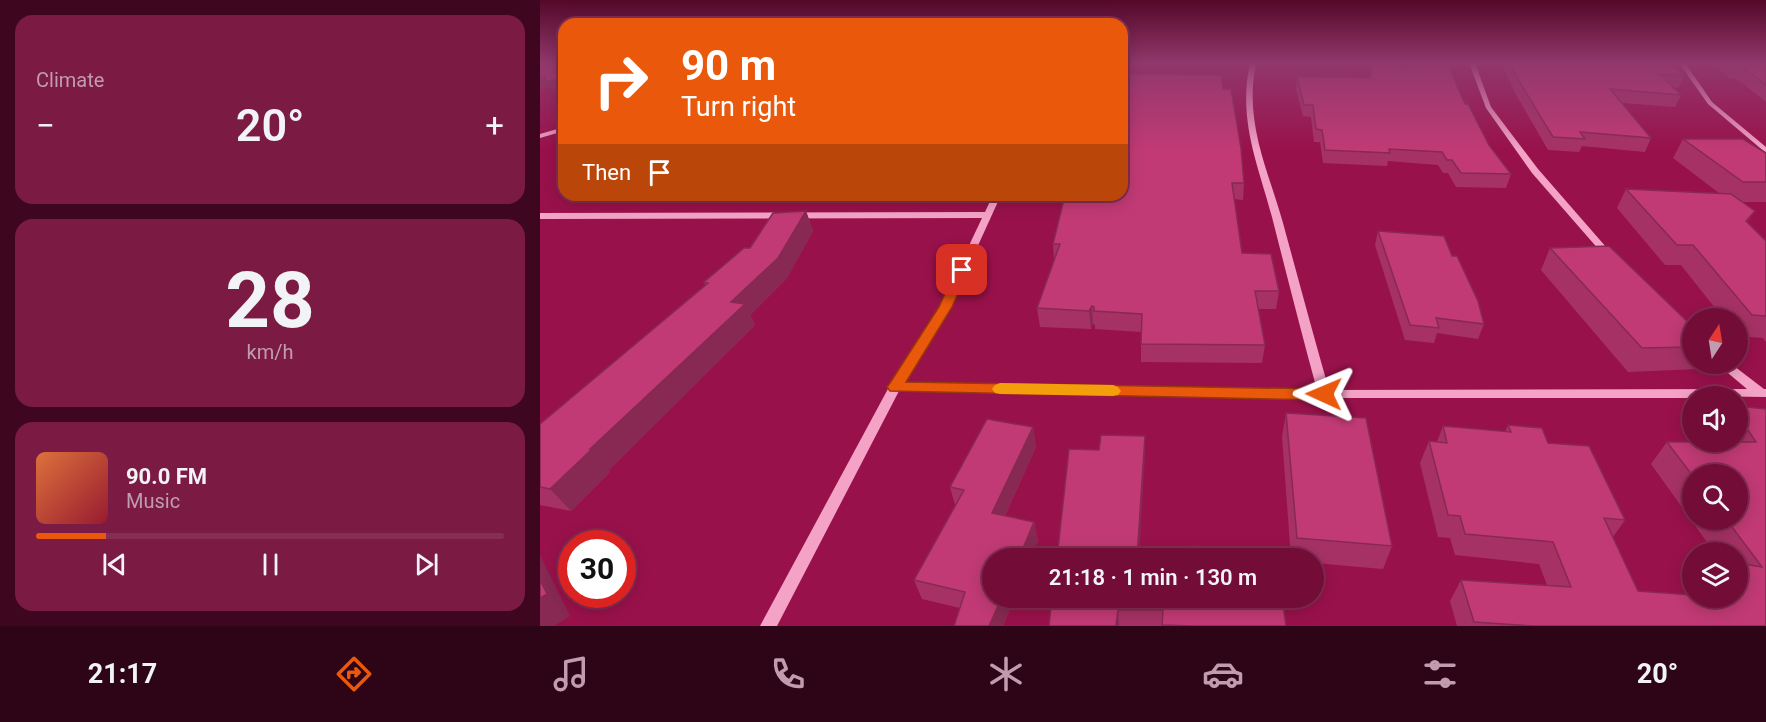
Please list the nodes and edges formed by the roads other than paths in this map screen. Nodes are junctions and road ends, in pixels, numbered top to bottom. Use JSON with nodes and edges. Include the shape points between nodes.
{"nodes":[{"id":1,"x":1248,"y":92,"type":"edge"},
{"id":2,"x":1483,"y":92,"type":"edge"},
{"id":3,"x":1702,"y":92,"type":"edge"},
{"id":4,"x":558,"y":131,"type":"edge"},
{"id":5,"x":540,"y":136,"type":"edge"},
{"id":6,"x":1766,"y":151,"type":"edge"},
{"id":7,"x":994,"y":201,"type":"edge"},
{"id":8,"x":988,"y":215,"type":"junction"},
{"id":9,"x":540,"y":216,"type":"edge"},
{"id":10,"x":1613,"y":260,"type":"edge"},
{"id":11,"x":1737,"y":374,"type":"edge"},
{"id":12,"x":895,"y":387,"type":"junction"},
{"id":13,"x":1763,"y":393,"type":"edge"},
{"id":14,"x":1324,"y":394,"type":"junction"},
{"id":15,"x":768,"y":626,"type":"edge"}],
"edges":[{"from":1,"to":14,"type":"street","via":[[1251,133]]},
{"from":2,"to":10,"type":"street","via":[[1488,107],[1535,171]]},
{"from":3,"to":6,"type":"street"},
{"from":4,"to":5,"type":"street"},
{"from":7,"to":8,"type":"street"},
{"from":8,"to":9,"type":"street"},
{"from":8,"to":12,"type":"street","via":[[945,307]]},
{"from":11,"to":13,"type":"street"},
{"from":12,"to":14,"type":"street"},
{"from":12,"to":15,"type":"street"},
{"from":13,"to":14,"type":"street"}]}
